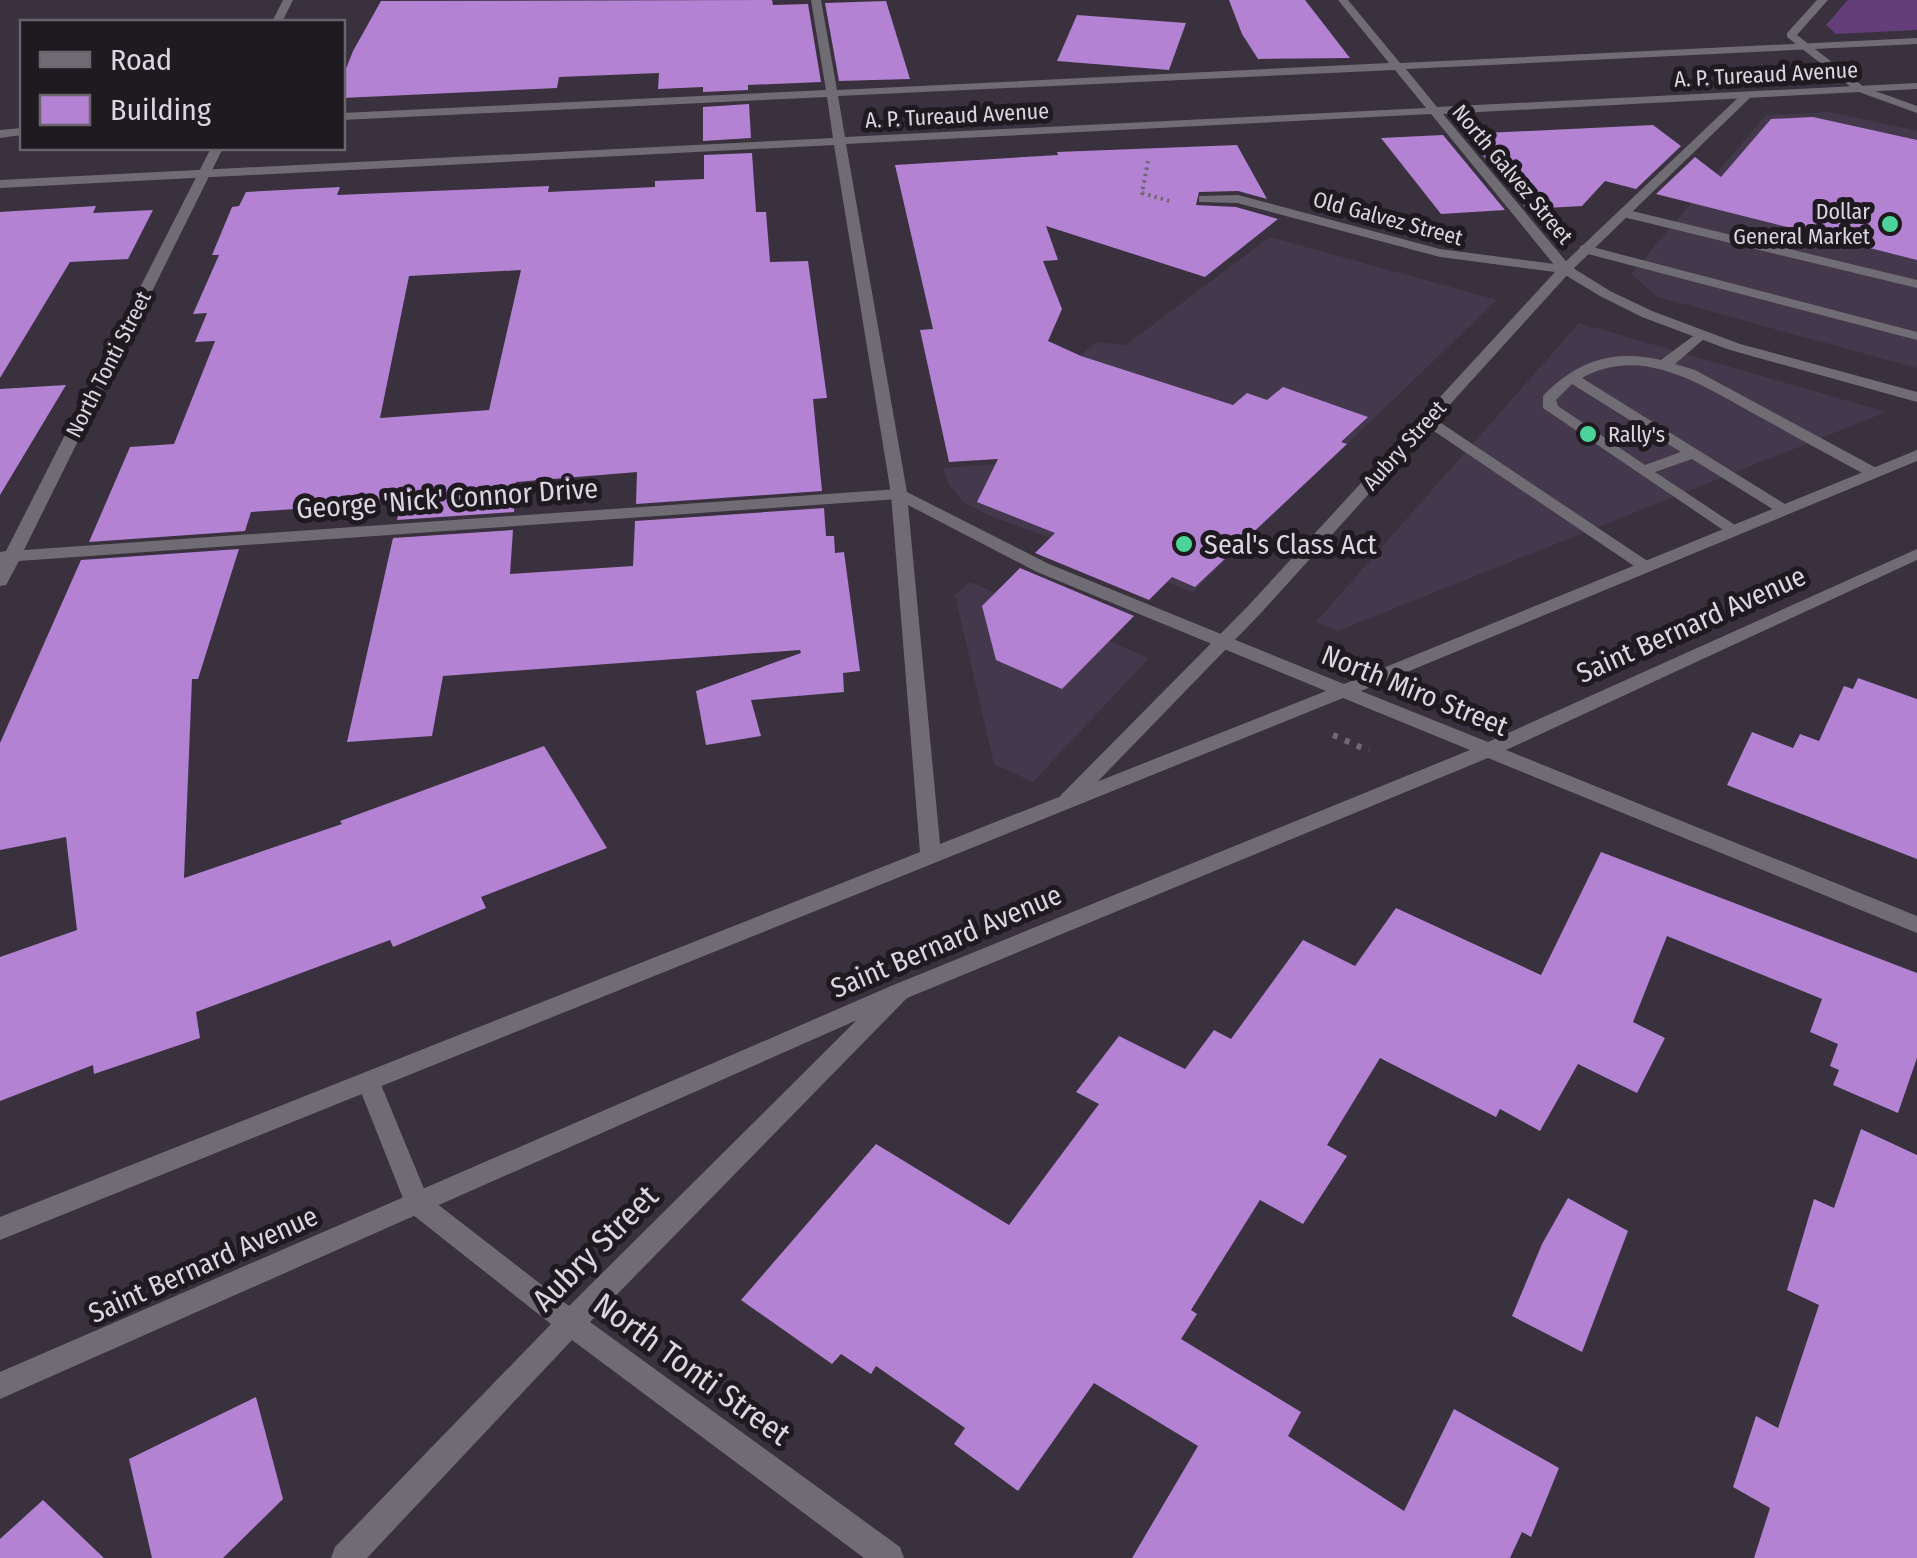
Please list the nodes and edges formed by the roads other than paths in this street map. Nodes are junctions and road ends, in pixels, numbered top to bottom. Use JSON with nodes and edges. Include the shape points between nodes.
{"nodes":[{"id":1,"x":816,"y":0,"type":"edge"},
{"id":2,"x":1343,"y":0,"type":"edge"},
{"id":3,"x":1823,"y":0,"type":"edge"},
{"id":4,"x":1917,"y":41,"type":"edge"},
{"id":5,"x":1806,"y":46,"type":"junction"},
{"id":6,"x":1398,"y":66,"type":"junction"},
{"id":7,"x":1917,"y":86,"type":"edge"},
{"id":8,"x":1860,"y":89,"type":"junction"},
{"id":9,"x":832,"y":94,"type":"junction"},
{"id":10,"x":1746,"y":95,"type":"junction"},
{"id":11,"x":1917,"y":110,"type":"edge"},
{"id":12,"x":1434,"y":111,"type":"junction"},
{"id":13,"x":345,"y":117,"type":"edge"},
{"id":14,"x":840,"y":141,"type":"junction"},
{"id":15,"x":215,"y":150,"type":"edge"},
{"id":16,"x":204,"y":174,"type":"junction"},
{"id":17,"x":0,"y":184,"type":"edge"},
{"id":18,"x":1203,"y":200,"type":"road end"},
{"id":19,"x":1624,"y":212,"type":"junction"},
{"id":20,"x":1585,"y":249,"type":"junction"},
{"id":21,"x":1565,"y":269,"type":"junction"},
{"id":22,"x":1917,"y":284,"type":"edge"},
{"id":23,"x":1700,"y":335,"type":"junction"},
{"id":24,"x":1917,"y":336,"type":"edge"},
{"id":25,"x":1666,"y":364,"type":"junction"},
{"id":26,"x":1570,"y":377,"type":"junction"},
{"id":27,"x":1917,"y":397,"type":"edge"},
{"id":28,"x":1427,"y":420,"type":"junction"},
{"id":29,"x":1691,"y":454,"type":"junction"},
{"id":30,"x":1917,"y":455,"type":"edge"},
{"id":31,"x":1643,"y":471,"type":"junction"},
{"id":32,"x":1874,"y":473,"type":"junction"},
{"id":33,"x":899,"y":494,"type":"junction"},
{"id":34,"x":1785,"y":509,"type":"junction"},
{"id":35,"x":1732,"y":531,"type":"junction"},
{"id":36,"x":1917,"y":554,"type":"edge"},
{"id":37,"x":6,"y":557,"type":"edge"},
{"id":38,"x":1646,"y":566,"type":"junction"},
{"id":39,"x":0,"y":581,"type":"edge"},
{"id":40,"x":1224,"y":642,"type":"junction"},
{"id":41,"x":1343,"y":690,"type":"junction"},
{"id":42,"x":1488,"y":750,"type":"junction"},
{"id":43,"x":1068,"y":800,"type":"junction"},
{"id":44,"x":931,"y":856,"type":"junction"},
{"id":45,"x":1917,"y":925,"type":"edge"},
{"id":46,"x":898,"y":992,"type":"junction"},
{"id":47,"x":369,"y":1082,"type":"junction"},
{"id":48,"x":417,"y":1203,"type":"junction"},
{"id":49,"x":0,"y":1230,"type":"edge"},
{"id":50,"x":570,"y":1323,"type":"junction"},
{"id":51,"x":0,"y":1386,"type":"edge"},
{"id":52,"x":346,"y":1558,"type":"edge"},
{"id":53,"x":888,"y":1558,"type":"edge"}],
"edges":[{"from":1,"to":9,"type":"street"},
{"from":2,"to":6,"type":"street","name":"North Galvez Street"},
{"from":3,"to":5,"type":"street","via":[[1792,35]]},
{"from":4,"to":5,"type":"street","name":"A. P. Tureaud Avenue"},
{"from":5,"to":6,"type":"street","name":"A. P. Tureaud Avenue"},
{"from":5,"to":8,"type":"street"},
{"from":6,"to":9,"type":"street","name":"A. P. Tureaud Avenue"},
{"from":6,"to":12,"type":"street","name":"North Galvez Street"},
{"from":7,"to":8,"type":"street","name":"A. P. Tureaud Avenue"},
{"from":8,"to":10,"type":"street","name":"A. P. Tureaud Avenue"},
{"from":8,"to":11,"type":"street"},
{"from":9,"to":13,"type":"street","name":"A. P. Tureaud Avenue"},
{"from":9,"to":14,"type":"street"},
{"from":10,"to":12,"type":"street","name":"A. P. Tureaud Avenue"},
{"from":10,"to":19,"type":"street","name":"Aubry Street"},
{"from":12,"to":14,"type":"street","name":"A. P. Tureaud Avenue"},
{"from":12,"to":21,"type":"street","name":"North Galvez Street"},
{"from":14,"to":16,"type":"street","name":"A. P. Tureaud Avenue"},
{"from":14,"to":33,"type":"street"},
{"from":15,"to":16,"type":"street","name":"North Tonti Street"},
{"from":16,"to":17,"type":"street","name":"A. P. Tureaud Avenue"},
{"from":16,"to":37,"type":"street","name":"North Tonti Street"},
{"from":18,"to":21,"type":"street","name":"Old Galvez Street","via":[[1238,199],[1461,258]]},
{"from":19,"to":20,"type":"street","name":"Aubry Street"},
{"from":19,"to":22,"type":"street"},
{"from":20,"to":21,"type":"street","name":"Aubry Street"},
{"from":20,"to":24,"type":"street"},
{"from":21,"to":23,"type":"street","name":"North Galvez Street","via":[[1606,298]]},
{"from":21,"to":28,"type":"street","name":"Aubry Street"},
{"from":23,"to":25,"type":"street"},
{"from":23,"to":27,"type":"street","name":"North Galvez Street"},
{"from":25,"to":26,"type":"street","via":[[1615,358]]},
{"from":25,"to":32,"type":"street"},
{"from":26,"to":29,"type":"street"},
{"from":26,"to":31,"type":"street","via":[[1548,399],[1550,408]]},
{"from":28,"to":38,"type":"street"},
{"from":28,"to":40,"type":"street","name":"Aubry Street"},
{"from":29,"to":31,"type":"street"},
{"from":29,"to":34,"type":"street"},
{"from":30,"to":32,"type":"street"},
{"from":31,"to":35,"type":"street"},
{"from":32,"to":34,"type":"street"},
{"from":33,"to":37,"type":"street","name":"George 'Nick' Connor Drive"},
{"from":33,"to":40,"type":"street","name":"North Miro Street","via":[[1043,568]]},
{"from":33,"to":44,"type":"street"},
{"from":34,"to":35,"type":"street"},
{"from":35,"to":38,"type":"street"},
{"from":36,"to":42,"type":"street","name":"Saint Bernard Avenue"},
{"from":37,"to":39,"type":"street","name":"North Tonti Street"},
{"from":38,"to":41,"type":"street"},
{"from":40,"to":41,"type":"street","name":"North Miro Street"},
{"from":40,"to":43,"type":"street","name":"Aubry Street"},
{"from":41,"to":42,"type":"street","name":"North Miro Street"},
{"from":41,"to":43,"type":"street"},
{"from":42,"to":45,"type":"street","name":"North Miro Street"},
{"from":42,"to":46,"type":"street","name":"Saint Bernard Avenue"},
{"from":43,"to":44,"type":"street"},
{"from":44,"to":47,"type":"street"},
{"from":46,"to":48,"type":"street","name":"Saint Bernard Avenue"},
{"from":46,"to":50,"type":"street","name":"Aubry Street"},
{"from":47,"to":48,"type":"street"},
{"from":47,"to":49,"type":"street"},
{"from":48,"to":50,"type":"street","name":"North Tonti Street"},
{"from":48,"to":51,"type":"street","name":"Saint Bernard Avenue"},
{"from":50,"to":52,"type":"street","name":"Aubry Street"},
{"from":50,"to":53,"type":"street","name":"North Tonti Street"}]}
